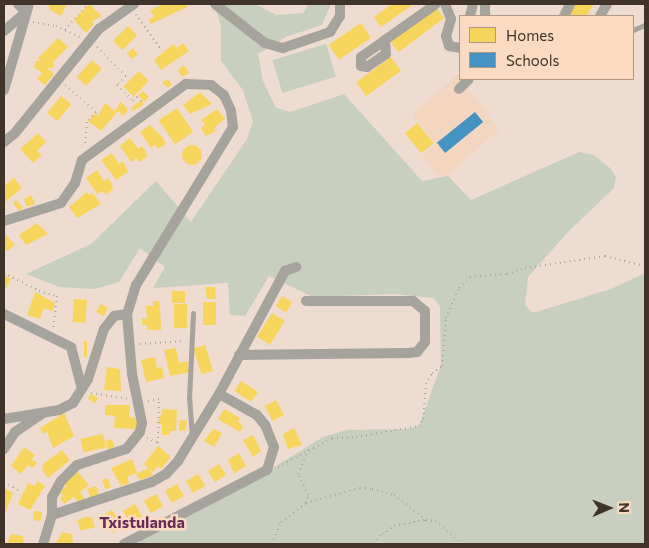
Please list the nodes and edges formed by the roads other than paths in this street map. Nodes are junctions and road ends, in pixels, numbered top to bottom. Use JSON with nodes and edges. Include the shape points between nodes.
{"nodes":[{"id":1,"x":18,"y":4,"type":"edge"},
{"id":2,"x":215,"y":4,"type":"edge"},
{"id":3,"x":340,"y":4,"type":"edge"},
{"id":4,"x":436,"y":4,"type":"edge"},
{"id":5,"x":445,"y":4,"type":"edge"},
{"id":6,"x":607,"y":4,"type":"edge"},
{"id":7,"x":132,"y":5,"type":"edge"},
{"id":8,"x":26,"y":12,"type":"edge"},
{"id":9,"x":601,"y":15,"type":"edge"},
{"id":10,"x":4,"y":31,"type":"edge"},
{"id":11,"x":385,"y":40,"type":"dead end"},
{"id":12,"x":459,"y":48,"type":"edge"},
{"id":13,"x":4,"y":90,"type":"edge"},
{"id":14,"x":4,"y":142,"type":"edge"},
{"id":15,"x":4,"y":221,"type":"edge"},
{"id":16,"x":296,"y":267,"type":"dead end"},
{"id":17,"x":306,"y":301,"type":"dead end"},
{"id":18,"x":193,"y":313,"type":"dead end"},
{"id":19,"x":4,"y":314,"type":"edge"},
{"id":20,"x":126,"y":314,"type":"junction"},
{"id":21,"x":239,"y":355,"type":"junction"},
{"id":22,"x":86,"y":391,"type":"junction"},
{"id":23,"x":219,"y":394,"type":"junction"},
{"id":24,"x":43,"y":413,"type":"junction"},
{"id":25,"x":4,"y":419,"type":"edge"},
{"id":26,"x":192,"y":438,"type":"junction"},
{"id":27,"x":4,"y":449,"type":"edge"},
{"id":28,"x":52,"y":515,"type":"junction"},
{"id":29,"x":43,"y":544,"type":"edge"},
{"id":30,"x":124,"y":544,"type":"edge"}],
"edges":[{"from":1,"to":8,"type":"street"},
{"from":2,"to":3,"type":"street","via":[[265,43],[283,48],[330,32],[340,16]]},
{"from":4,"to":11,"type":"street"},
{"from":5,"to":12,"type":"street","via":[[451,19],[446,36],[449,46]]},
{"from":6,"to":9,"type":"street"},
{"from":7,"to":14,"type":"street","via":[[90,41],[16,133]]},
{"from":8,"to":10,"type":"street"},
{"from":8,"to":13,"type":"street"},
{"from":15,"to":20,"type":"street","via":[[61,203],[75,183],[82,160],[186,84],[211,85],[224,95],[232,111],[233,127],[136,285]]},
{"from":16,"to":21,"type":"street","via":[[285,271]]},
{"from":17,"to":21,"type":"street","via":[[413,301],[425,311],[425,342],[417,352],[408,353]]},
{"from":18,"to":26,"type":"lane","via":[[189,399]]},
{"from":19,"to":22,"type":"street","via":[[71,347]]},
{"from":20,"to":22,"type":"street","via":[[114,316],[104,329]]},
{"from":20,"to":28,"type":"street","via":[[132,374],[142,422],[140,432],[126,449],[78,465],[52,497]]},
{"from":21,"to":23,"type":"street"},
{"from":22,"to":24,"type":"street","via":[[73,403]]},
{"from":23,"to":26,"type":"street"},
{"from":23,"to":30,"type":"street","via":[[258,415],[274,448],[270,465],[255,478]]},
{"from":24,"to":25,"type":"street"},
{"from":24,"to":27,"type":"street","via":[[15,432]]},
{"from":26,"to":28,"type":"street","via":[[178,461],[152,482]]},
{"from":28,"to":29,"type":"street"}]}
